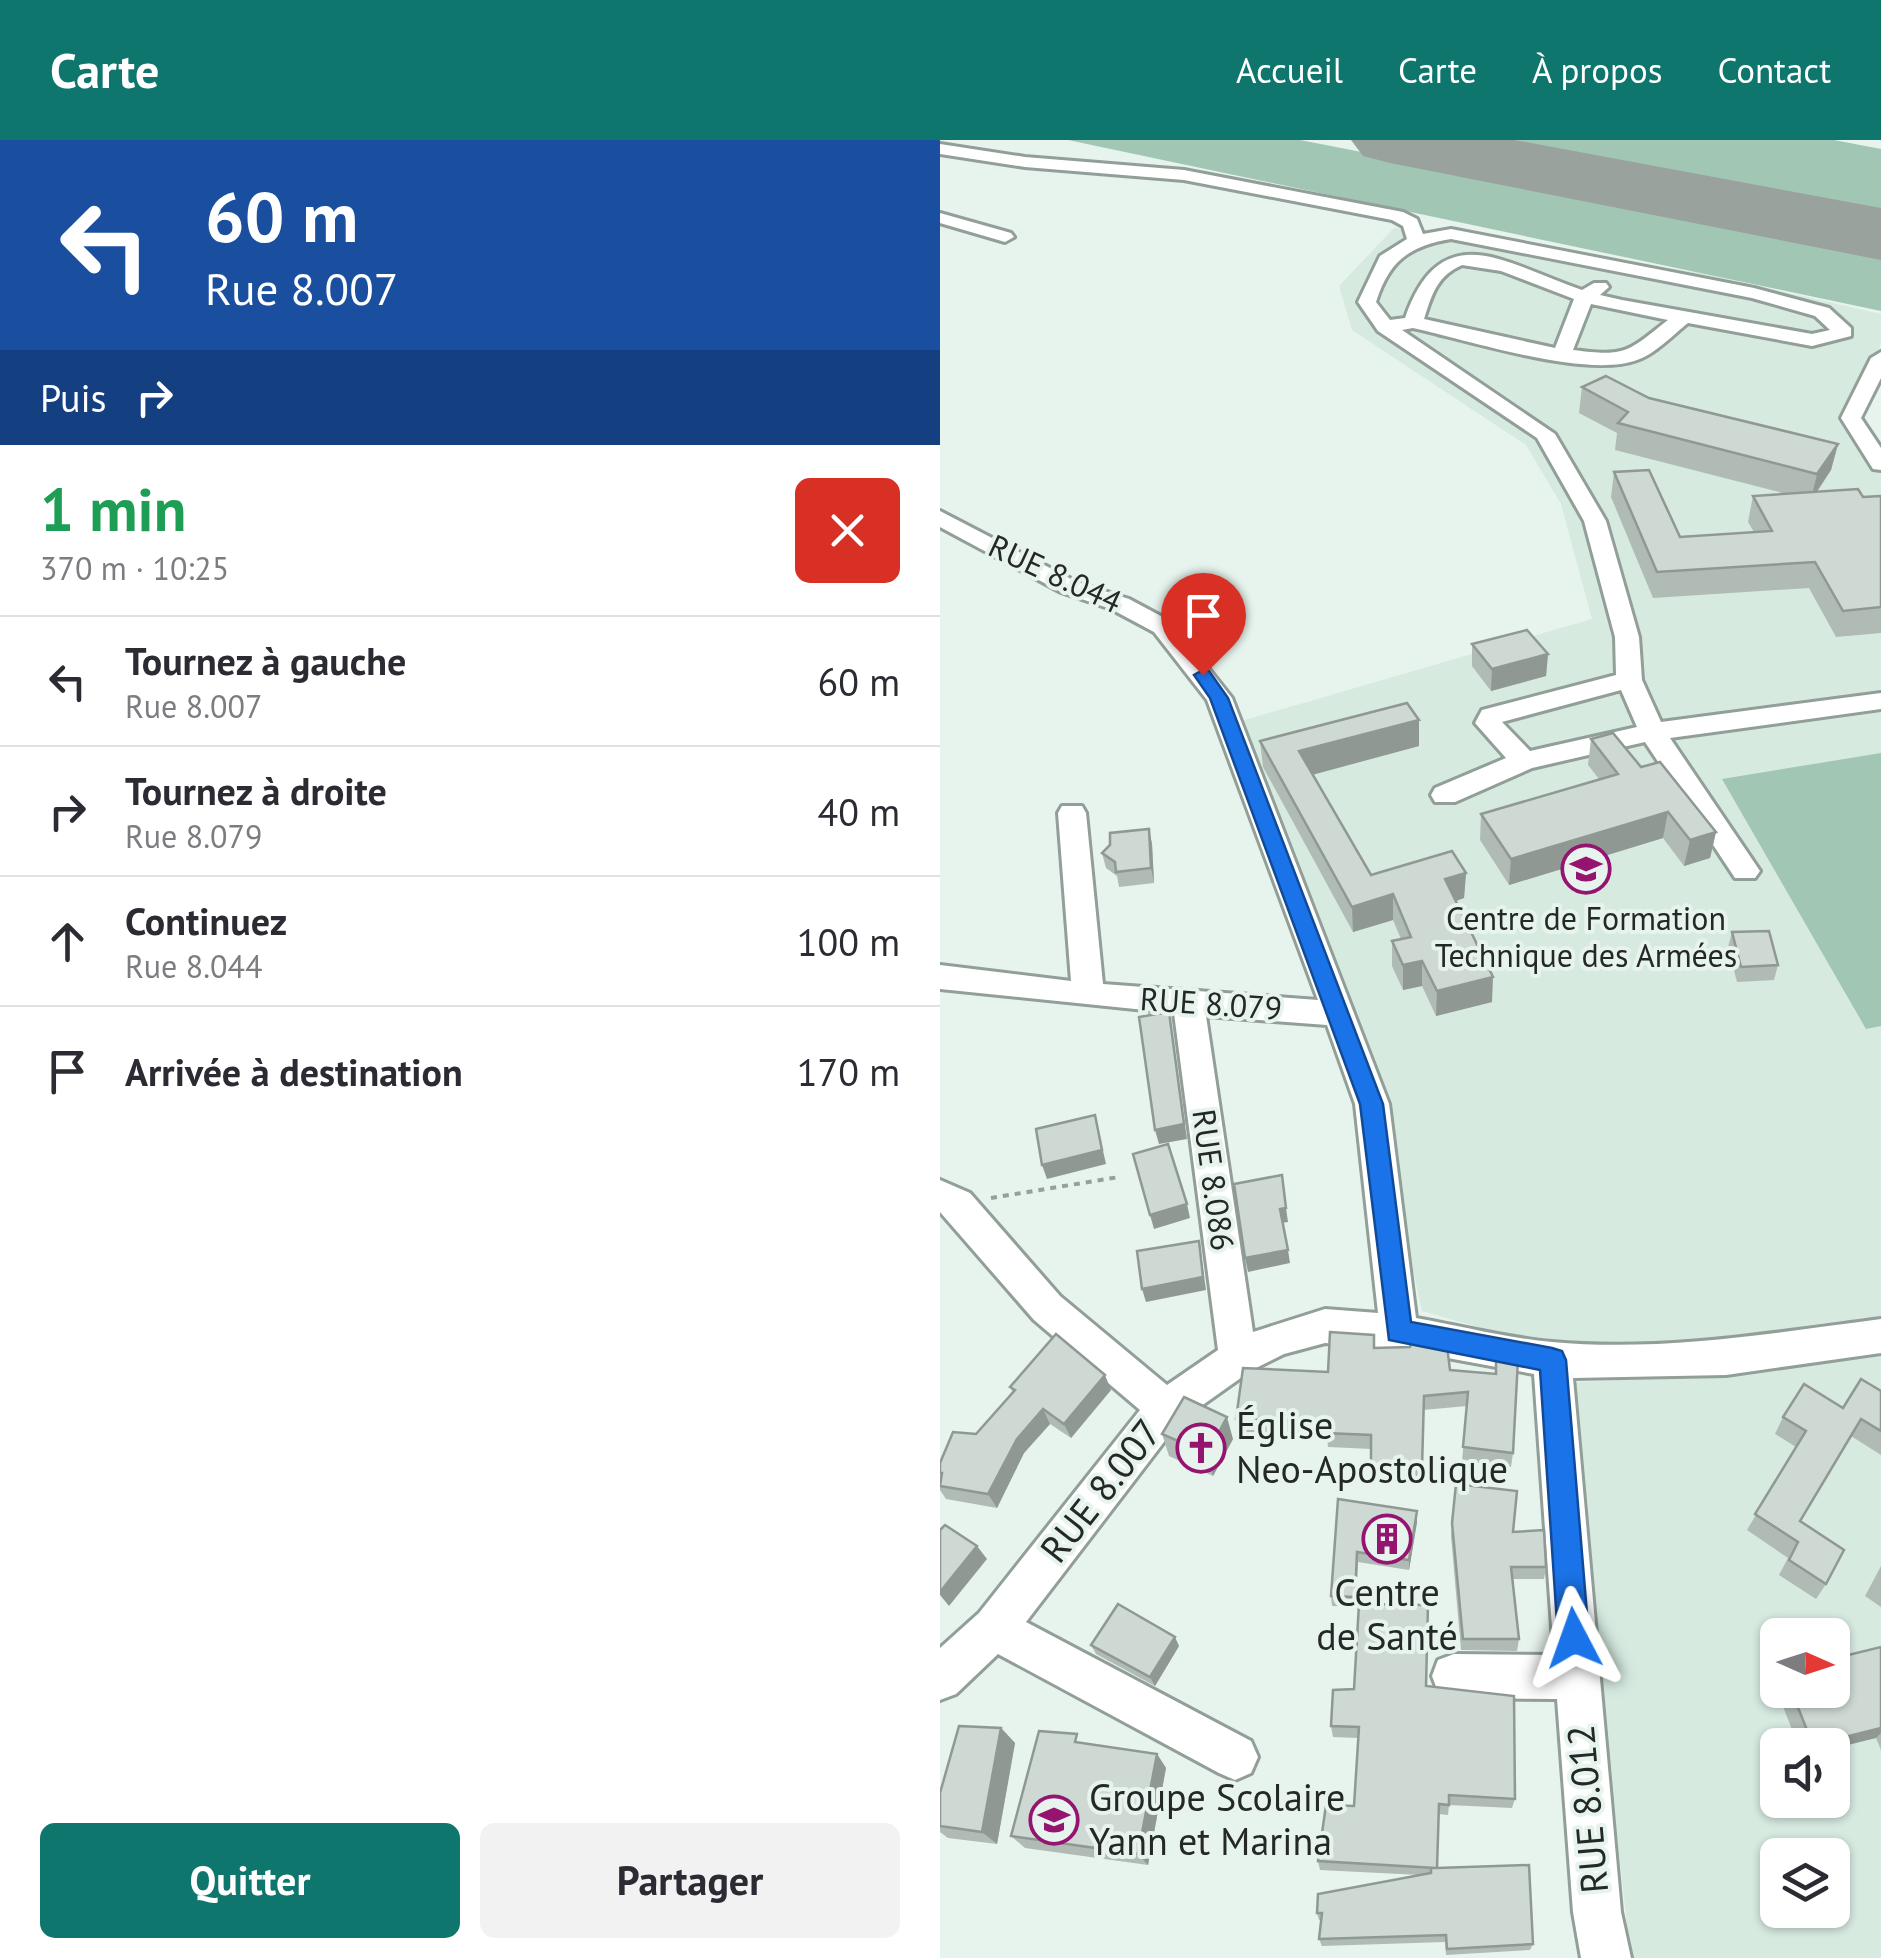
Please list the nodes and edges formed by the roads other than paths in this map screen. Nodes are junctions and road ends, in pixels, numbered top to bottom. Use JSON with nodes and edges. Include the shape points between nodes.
{"nodes":[{"id":1,"x":940,"y":149,"type":"edge"},
{"id":2,"x":940,"y":218,"type":"edge"},
{"id":3,"x":1005,"y":238,"type":"dead end"},
{"id":4,"x":1416,"y":239,"type":"junction"},
{"id":5,"x":1502,"y":243,"type":"junction"},
{"id":6,"x":1481,"y":257,"type":"junction"},
{"id":7,"x":1630,"y":270,"type":"junction"},
{"id":8,"x":1732,"y":288,"type":"junction"},
{"id":9,"x":1584,"y":297,"type":"junction"},
{"id":10,"x":1684,"y":317,"type":"junction"},
{"id":11,"x":1414,"y":322,"type":"junction"},
{"id":12,"x":1732,"y":322,"type":"junction"},
{"id":13,"x":1385,"y":327,"type":"junction"},
{"id":14,"x":1562,"y":355,"type":"junction"},
{"id":15,"x":1881,"y":358,"type":"edge"},
{"id":16,"x":1881,"y":464,"type":"edge"},
{"id":17,"x":940,"y":518,"type":"edge"},
{"id":18,"x":1629,"y":680,"type":"junction"},
{"id":19,"x":1881,"y":701,"type":"edge"},
{"id":20,"x":1652,"y":732,"type":"junction"},
{"id":21,"x":1524,"y":761,"type":"junction"},
{"id":22,"x":1445,"y":794,"type":"dead end"},
{"id":23,"x":1072,"y":814,"type":"dead end"},
{"id":24,"x":1745,"y":871,"type":"dead end"},
{"id":25,"x":940,"y":977,"type":"edge"},
{"id":26,"x":1088,"y":994,"type":"junction"},
{"id":27,"x":1188,"y":1002,"type":"junction"},
{"id":28,"x":1338,"y":1014,"type":"junction"},
{"id":29,"x":949,"y":1199,"type":"edge"},
{"id":30,"x":1398,"y":1332,"type":"junction"},
{"id":31,"x":1881,"y":1336,"type":"edge"},
{"id":32,"x":1238,"y":1358,"type":"junction"},
{"id":33,"x":1552,"y":1360,"type":"junction"},
{"id":34,"x":1166,"y":1408,"type":"junction"},
{"id":35,"x":994,"y":1628,"type":"junction"},
{"id":36,"x":1454,"y":1676,"type":"dead end"},
{"id":37,"x":1576,"y":1677,"type":"junction"},
{"id":38,"x":940,"y":1678,"type":"edge"},
{"id":39,"x":1236,"y":1756,"type":"dead end"},
{"id":40,"x":1606,"y":1958,"type":"edge"}],
"edges":[{"from":1,"to":4,"type":"street","via":[[1210,178],[1397,216],[1411,223]]},
{"from":2,"to":3,"type":"street"},
{"from":4,"to":5,"type":"street","via":[[1451,234]]},
{"from":4,"to":13,"type":"street","via":[[1384,262],[1372,282],[1367,302]]},
{"from":5,"to":6,"type":"street"},
{"from":5,"to":7,"type":"street"},
{"from":6,"to":9,"type":"street"},
{"from":6,"to":11,"type":"street","via":[[1442,266],[1430,277]]},
{"from":7,"to":8,"type":"street"},
{"from":7,"to":9,"type":"street"},
{"from":8,"to":12,"type":"street"},
{"from":8,"to":12,"type":"street","via":[[1822,312],[1844,332],[1812,340]]},
{"from":9,"to":10,"type":"street"},
{"from":9,"to":14,"type":"street"},
{"from":10,"to":12,"type":"street"},
{"from":10,"to":14,"type":"street","via":[[1635,356],[1613,362]]},
{"from":11,"to":13,"type":"street"},
{"from":11,"to":14,"type":"street"},
{"from":13,"to":18,"type":"street","via":[[1545,434],[1595,521],[1627,637]]},
{"from":15,"to":16,"type":"street","via":[[1851,418]]},
{"from":17,"to":28,"type":"street","name":"RUE 8.044","via":[[1069,586],[1120,604],[1164,628],[1187,652],[1219,698]]},
{"from":18,"to":20,"type":"street"},
{"from":18,"to":21,"type":"street","via":[[1491,716],[1488,723]]},
{"from":19,"to":20,"type":"street"},
{"from":20,"to":21,"type":"street"},
{"from":20,"to":24,"type":"street"},
{"from":21,"to":22,"type":"street"},
{"from":23,"to":26,"type":"street"},
{"from":25,"to":26,"type":"street","name":"RUE 8.079"},
{"from":26,"to":27,"type":"street","name":"RUE 8.079"},
{"from":27,"to":28,"type":"street","name":"RUE 8.079"},
{"from":27,"to":32,"type":"street","name":"RUE 8.086"},
{"from":28,"to":30,"type":"street","via":[[1372,1104]]},
{"from":29,"to":34,"type":"street","via":[[1047,1308]]},
{"from":30,"to":32,"type":"street","name":"RUE 8.007","via":[[1325,1326]]},
{"from":30,"to":33,"type":"street","name":"RUE 8.007"},
{"from":31,"to":33,"type":"street","name":"RUE 8.007","via":[[1726,1358]]},
{"from":32,"to":34,"type":"street","name":"RUE 8.007"},
{"from":33,"to":37,"type":"street","name":"RUE 8.012"},
{"from":34,"to":35,"type":"street","name":"RUE 8.007"},
{"from":35,"to":38,"type":"street","name":"RUE 8.007"},
{"from":35,"to":39,"type":"street"},
{"from":36,"to":37,"type":"street"},
{"from":37,"to":40,"type":"street","name":"RUE 8.012"}]}
